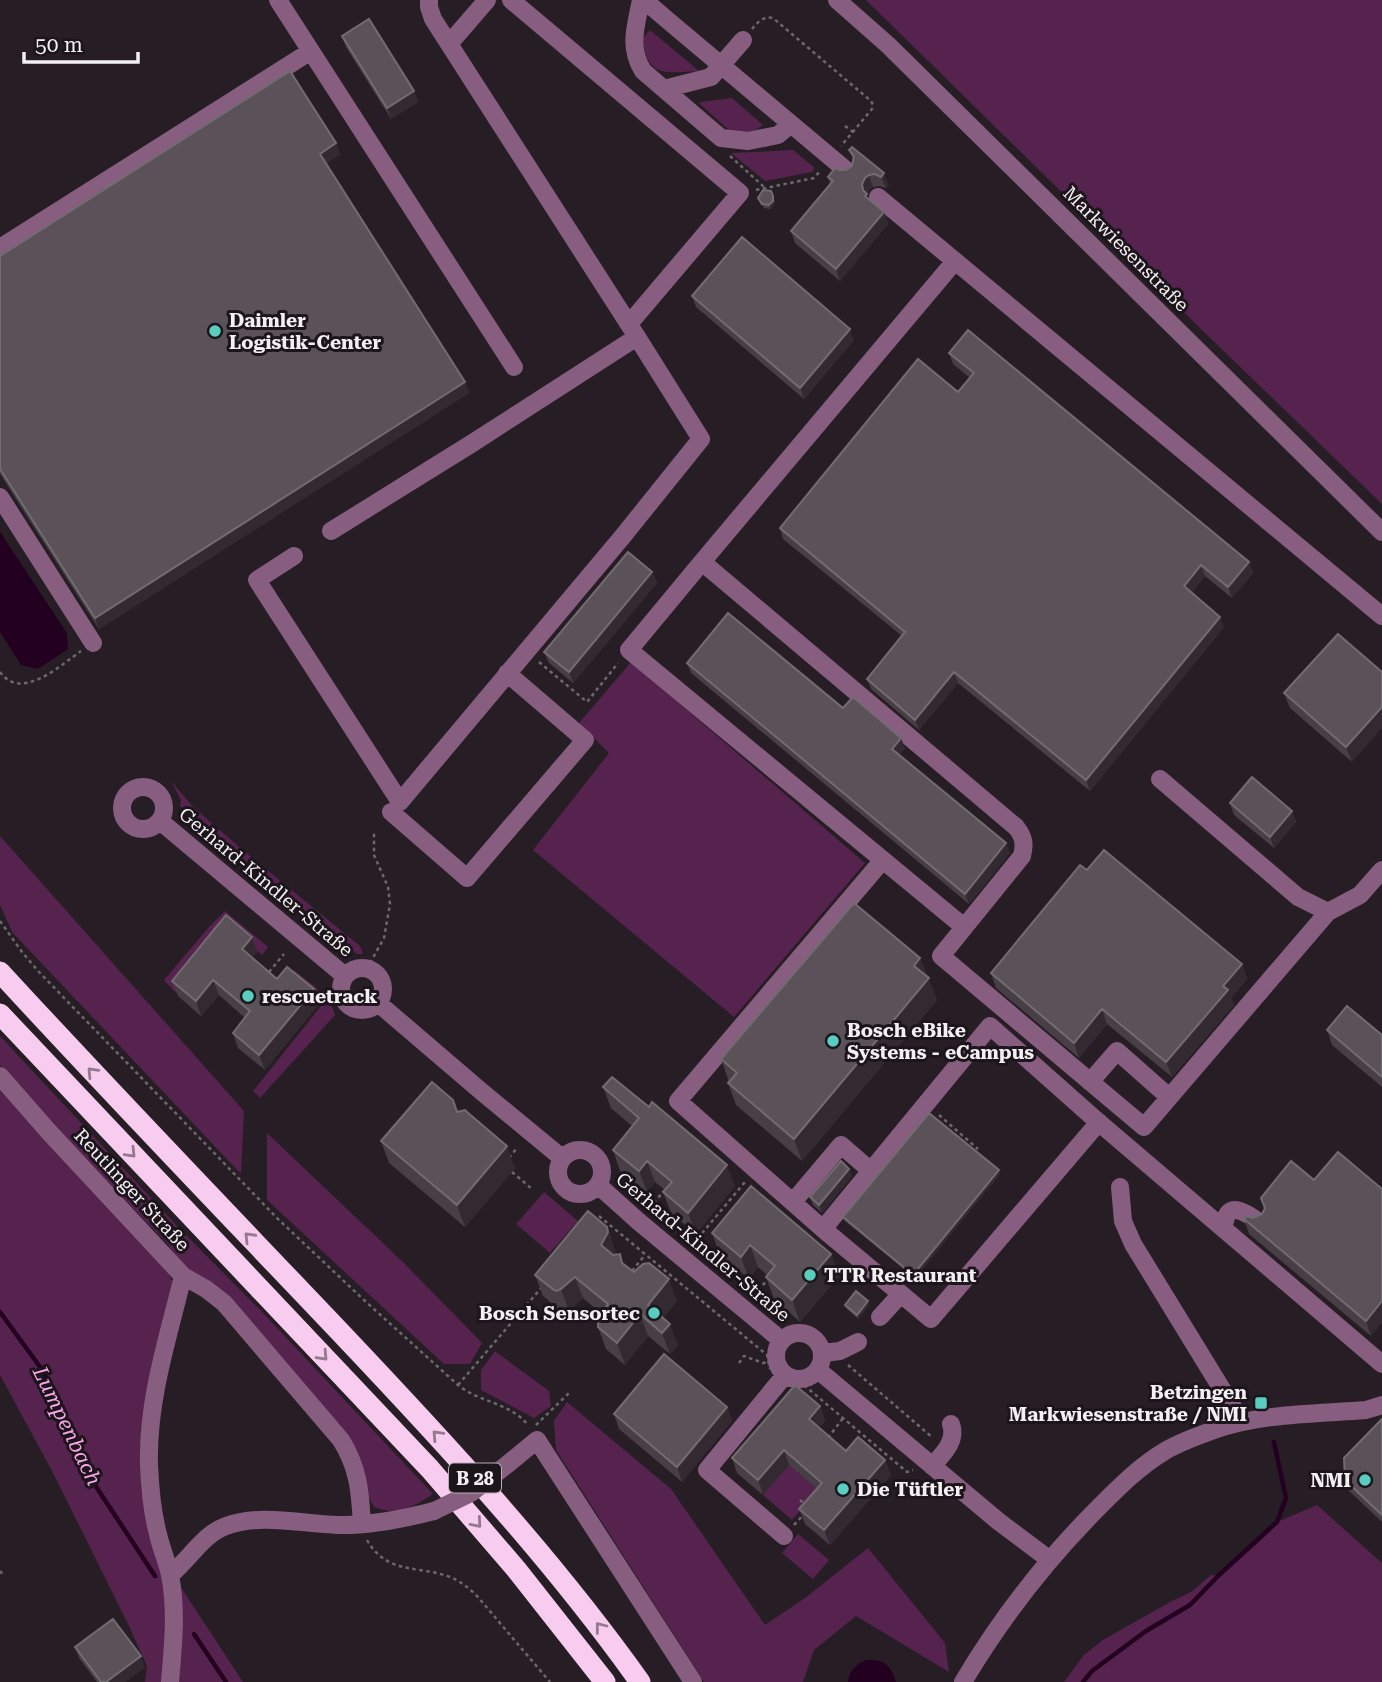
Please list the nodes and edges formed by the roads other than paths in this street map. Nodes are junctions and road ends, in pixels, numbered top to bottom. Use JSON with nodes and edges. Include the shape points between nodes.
{"nodes":[{"id":1,"x":278,"y":0,"type":"edge"},
{"id":2,"x":429,"y":0,"type":"edge"},
{"id":3,"x":487,"y":0,"type":"edge"},
{"id":4,"x":511,"y":0,"type":"edge"},
{"id":5,"x":641,"y":0,"type":"edge"},
{"id":6,"x":648,"y":0,"type":"edge"},
{"id":7,"x":838,"y":0,"type":"edge"},
{"id":8,"x":743,"y":40,"type":"road end"},
{"id":9,"x":449,"y":44,"type":"junction"},
{"id":10,"x":311,"y":51,"type":"junction"},
{"id":11,"x":722,"y":66,"type":"junction"},
{"id":12,"x":664,"y":89,"type":"junction"},
{"id":13,"x":791,"y":124,"type":"junction"},
{"id":14,"x":847,"y":171,"type":"edge"},
{"id":15,"x":878,"y":197,"type":"dead end"},
{"id":16,"x":0,"y":248,"type":"edge"},
{"id":17,"x":955,"y":261,"type":"junction"},
{"id":18,"x":633,"y":331,"type":"junction"},
{"id":19,"x":514,"y":367,"type":"dead end"},
{"id":20,"x":0,"y":496,"type":"edge"},
{"id":21,"x":331,"y":531,"type":"dead end"},
{"id":22,"x":1382,"y":532,"type":"edge"},
{"id":23,"x":294,"y":556,"type":"dead end"},
{"id":24,"x":702,"y":562,"type":"junction"},
{"id":25,"x":1382,"y":616,"type":"edge"},
{"id":26,"x":93,"y":643,"type":"road end"},
{"id":27,"x":507,"y":673,"type":"junction"},
{"id":28,"x":1160,"y":779,"type":"dead end"},
{"id":29,"x":391,"y":812,"type":"dead end"},
{"id":30,"x":160,"y":821,"type":"dead end"},
{"id":31,"x":882,"y":861,"type":"junction"},
{"id":32,"x":1382,"y":870,"type":"edge"},
{"id":33,"x":1328,"y":912,"type":"junction"},
{"id":34,"x":964,"y":927,"type":"junction"},
{"id":35,"x":0,"y":972,"type":"edge"},
{"id":36,"x":345,"y":976,"type":"junction"},
{"id":37,"x":378,"y":1003,"type":"junction"},
{"id":38,"x":0,"y":1014,"type":"edge"},
{"id":39,"x":0,"y":1076,"type":"edge"},
{"id":40,"x":1090,"y":1082,"type":"junction"},
{"id":41,"x":1170,"y":1097,"type":"junction"},
{"id":42,"x":1099,"y":1122,"type":"junction"},
{"id":43,"x":1144,"y":1127,"type":"junction"},
{"id":44,"x":1126,"y":1145,"type":"junction"},
{"id":45,"x":562,"y":1158,"type":"junction"},
{"id":46,"x":870,"y":1170,"type":"junction"},
{"id":47,"x":1120,"y":1187,"type":"dead end"},
{"id":48,"x":602,"y":1189,"type":"junction"},
{"id":49,"x":793,"y":1202,"type":"junction"},
{"id":50,"x":1259,"y":1222,"type":"edge"},
{"id":51,"x":823,"y":1229,"type":"junction"},
{"id":52,"x":1224,"y":1229,"type":"junction"},
{"id":53,"x":183,"y":1276,"type":"junction"},
{"id":54,"x":901,"y":1294,"type":"junction"},
{"id":55,"x":880,"y":1317,"type":"dead end"},
{"id":56,"x":781,"y":1340,"type":"junction"},
{"id":57,"x":858,"y":1342,"type":"dead end"},
{"id":58,"x":824,"y":1358,"type":"junction"},
{"id":59,"x":1382,"y":1364,"type":"edge"},
{"id":60,"x":783,"y":1378,"type":"junction"},
{"id":61,"x":1382,"y":1405,"type":"edge"},
{"id":62,"x":1242,"y":1422,"type":"junction"},
{"id":63,"x":951,"y":1424,"type":"dead end"},
{"id":64,"x":925,"y":1465,"type":"junction"},
{"id":65,"x":362,"y":1524,"type":"junction"},
{"id":66,"x":784,"y":1536,"type":"road end"},
{"id":67,"x":1050,"y":1560,"type":"junction"},
{"id":68,"x":170,"y":1575,"type":"junction"},
{"id":69,"x":170,"y":1682,"type":"edge"},
{"id":70,"x":605,"y":1682,"type":"edge"},
{"id":71,"x":640,"y":1682,"type":"edge"},
{"id":72,"x":693,"y":1682,"type":"edge"},
{"id":73,"x":963,"y":1682,"type":"edge"}],
"edges":[{"from":1,"to":10,"type":"street"},
{"from":2,"to":9,"type":"street","via":[[433,19]]},
{"from":3,"to":9,"type":"street"},
{"from":4,"to":18,"type":"street","via":[[740,193]]},
{"from":5,"to":12,"type":"street","via":[[634,52],[643,71]]},
{"from":6,"to":11,"type":"street"},
{"from":7,"to":22,"type":"street","name":"Markwiesenstraße"},
{"from":8,"to":11,"type":"street"},
{"from":9,"to":18,"type":"street"},
{"from":10,"to":16,"type":"street"},
{"from":10,"to":19,"type":"street"},
{"from":11,"to":12,"type":"street","via":[[711,77]]},
{"from":11,"to":13,"type":"street"},
{"from":12,"to":13,"type":"street","via":[[721,138],[748,141],[778,135]]},
{"from":13,"to":14,"type":"street"},
{"from":15,"to":17,"type":"street"},
{"from":17,"to":24,"type":"street"},
{"from":17,"to":25,"type":"street"},
{"from":18,"to":21,"type":"street","via":[[471,444]]},
{"from":18,"to":27,"type":"street","via":[[701,439]]},
{"from":20,"to":26,"type":"street"},
{"from":23,"to":27,"type":"street","via":[[257,580],[400,802]]},
{"from":24,"to":31,"type":"street","via":[[629,650]]},
{"from":24,"to":34,"type":"street","via":[[1023,835],[1022,856]]},
{"from":27,"to":29,"type":"street","via":[[585,740],[467,877]]},
{"from":28,"to":33,"type":"street","via":[[1298,897]]},
{"from":30,"to":36,"type":"street","name":"Gerhard-Kindler-Straße"},
{"from":31,"to":34,"type":"street"},
{"from":31,"to":49,"type":"street","via":[[678,1101]]},
{"from":32,"to":33,"type":"street","via":[[1360,895]]},
{"from":33,"to":41,"type":"street"},
{"from":34,"to":40,"type":"street","via":[[941,956]]},
{"from":71,"to":35,"type":"highway","number":"B 28","one_way":true,"via":[[568,1586],[447,1446]]},
{"from":36,"to":37,"type":"street","name":"Gerhard-Kindler-Straße","via":[[341,990],[348,1005],[365,1010]]},
{"from":36,"to":37,"type":"street","name":"Gerhard-Kindler-Straße","via":[[362,968],[375,973],[383,990]]},
{"from":37,"to":45,"type":"street"},
{"from":38,"to":70,"type":"highway","number":"B 28","one_way":true,"via":[[430,1469]]},
{"from":39,"to":53,"type":"street","name":"Reutlinger Straße"},
{"from":40,"to":41,"type":"street","via":[[1117,1051]]},
{"from":40,"to":43,"type":"street"},
{"from":41,"to":43,"type":"street"},
{"from":42,"to":44,"type":"street"},
{"from":42,"to":46,"type":"street","via":[[990,1026]]},
{"from":42,"to":54,"type":"street","via":[[931,1319]]},
{"from":43,"to":44,"type":"street"},
{"from":44,"to":52,"type":"street"},
{"from":45,"to":48,"type":"street","name":"Gerhard-Kindler-Straße","via":[[581,1150],[596,1157],[601,1164]]},
{"from":45,"to":48,"type":"street","name":"Gerhard-Kindler-Straße","via":[[558,1171],[564,1187],[579,1194]]},
{"from":46,"to":49,"type":"street","via":[[841,1145]]},
{"from":46,"to":51,"type":"street"},
{"from":47,"to":62,"type":"street","via":[[1123,1222],[1133,1244]]},
{"from":48,"to":56,"type":"street","name":"Gerhard-Kindler-Straße"},
{"from":49,"to":51,"type":"street"},
{"from":50,"to":52,"type":"street","via":[[1237,1209],[1230,1212]]},
{"from":51,"to":54,"type":"street"},
{"from":52,"to":59,"type":"street"},
{"from":53,"to":65,"type":"street","via":[[224,1303],[341,1440],[360,1486]]},
{"from":53,"to":68,"type":"street","name":"Reutlinger Straße","via":[[153,1402],[149,1440],[151,1496]]},
{"from":54,"to":55,"type":"street"},
{"from":56,"to":58,"type":"street","name":"Gerhard-Kindler-Straße","via":[[792,1334],[811,1336]]},
{"from":56,"to":60,"type":"street","name":"Gerhard-Kindler-Straße","via":[[776,1351]]},
{"from":57,"to":58,"type":"street"},
{"from":58,"to":60,"type":"street","via":[[812,1375]]},
{"from":58,"to":64,"type":"street","name":"Gerhard-Kindler-Straße","via":[[856,1402]]},
{"from":60,"to":66,"type":"street","via":[[707,1470]]},
{"from":61,"to":62,"type":"street"},
{"from":62,"to":67,"type":"street","via":[[1189,1439],[1142,1467]]},
{"from":63,"to":64,"type":"street","via":[[953,1438]]},
{"from":64,"to":67,"type":"street","name":"Gerhard-Kindler-Straße"},
{"from":65,"to":68,"type":"street","via":[[267,1519],[225,1526]]},
{"from":65,"to":72,"type":"street","bridge":true,"via":[[434,1511],[471,1493],[537,1440]]},
{"from":67,"to":73,"type":"street"},
{"from":68,"to":69,"type":"street","name":"Reutlinger Straße","via":[[174,1606]]}]}
